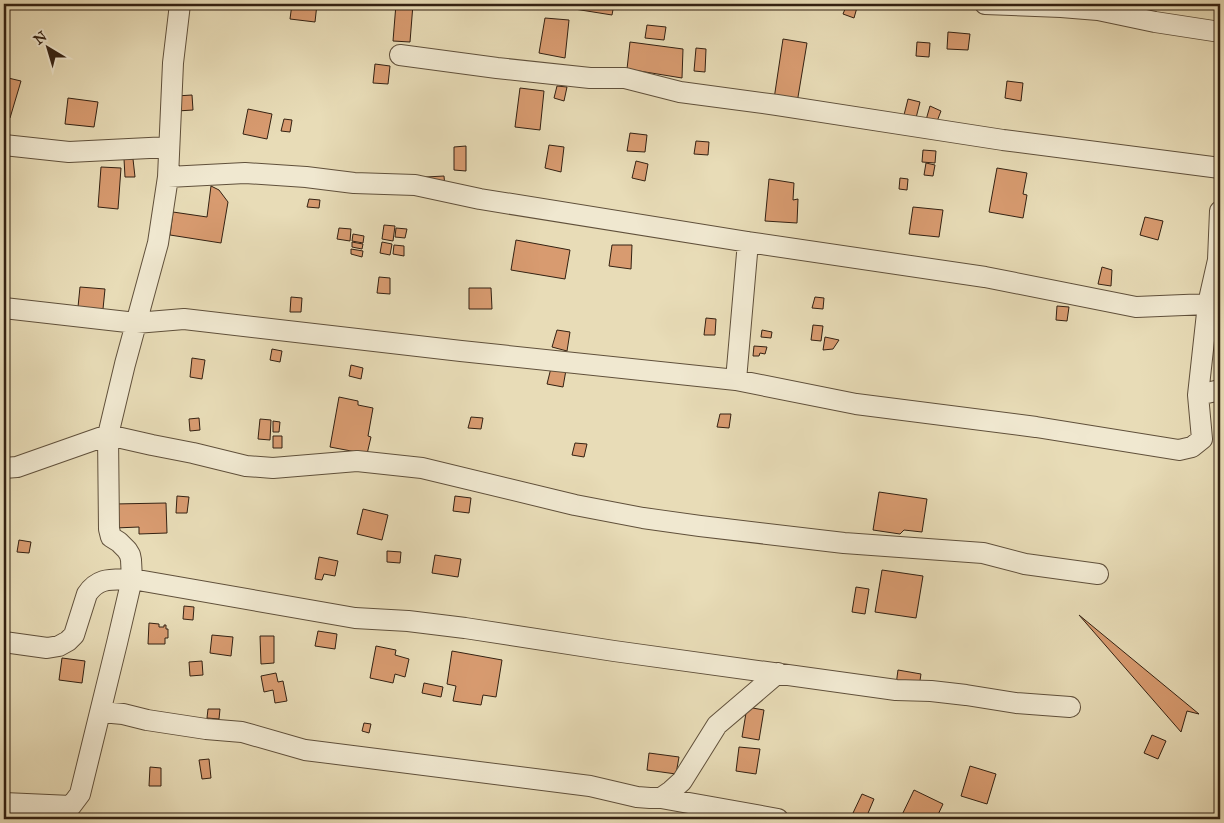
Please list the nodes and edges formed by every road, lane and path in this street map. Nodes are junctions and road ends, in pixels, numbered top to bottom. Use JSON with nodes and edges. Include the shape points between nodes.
{"nodes":[{"id":1,"x":180,"y":4,"type":"edge"},
{"id":2,"x":985,"y":4,"type":"edge"},
{"id":3,"x":1220,"y":32,"type":"edge"},
{"id":4,"x":400,"y":55,"type":"dead end"},
{"id":5,"x":4,"y":145,"type":"edge"},
{"id":6,"x":169,"y":147,"type":"junction"},
{"id":7,"x":1220,"y":168,"type":"edge"},
{"id":8,"x":168,"y":177,"type":"junction"},
{"id":9,"x":1220,"y":211,"type":"edge"},
{"id":10,"x":748,"y":242,"type":"junction"},
{"id":11,"x":1219,"y":260,"type":"edge"},
{"id":12,"x":1208,"y":304,"type":"junction"},
{"id":13,"x":4,"y":308,"type":"edge"},
{"id":14,"x":136,"y":323,"type":"junction"},
{"id":15,"x":736,"y":380,"type":"junction"},
{"id":16,"x":1220,"y":390,"type":"edge"},
{"id":17,"x":1198,"y":395,"type":"junction"},
{"id":18,"x":108,"y":435,"type":"junction"},
{"id":19,"x":4,"y":468,"type":"edge"},
{"id":20,"x":1098,"y":574,"type":"dead end"},
{"id":21,"x":132,"y":580,"type":"junction"},
{"id":22,"x":4,"y":642,"type":"edge"},
{"id":23,"x":778,"y":673,"type":"junction"},
{"id":24,"x":1070,"y":707,"type":"dead end"},
{"id":25,"x":101,"y":712,"type":"junction"},
{"id":26,"x":661,"y":798,"type":"junction"},
{"id":27,"x":4,"y":803,"type":"edge"},
{"id":28,"x":70,"y":813,"type":"edge"},
{"id":29,"x":778,"y":819,"type":"edge"}],
"edges":[{"from":1,"to":6,"type":"street"},
{"from":2,"to":3,"type":"street","via":[[1098,10]]},
{"from":4,"to":7,"type":"street","via":[[590,78],[625,78],[680,92],[1003,140]]},
{"from":5,"to":6,"type":"street","via":[[69,152]]},
{"from":6,"to":8,"type":"street"},
{"from":8,"to":10,"type":"street","via":[[245,173],[415,186]]},
{"from":8,"to":14,"type":"street","via":[[158,243]]},
{"from":9,"to":11,"type":"street"},
{"from":10,"to":12,"type":"street","via":[[985,278],[1136,307]]},
{"from":10,"to":15,"type":"street"},
{"from":11,"to":12,"type":"street"},
{"from":12,"to":17,"type":"street"},
{"from":13,"to":14,"type":"street"},
{"from":14,"to":15,"type":"street","via":[[184,319]]},
{"from":14,"to":18,"type":"street"},
{"from":15,"to":17,"type":"street","via":[[856,404],[1036,426],[1179,450],[1192,447],[1202,439]]},
{"from":16,"to":17,"type":"street"},
{"from":18,"to":19,"type":"street","via":[[17,467]]},
{"from":18,"to":20,"type":"street","via":[[246,466],[273,468],[357,461],[422,468],[643,518],[844,543],[983,553],[1025,564]]},
{"from":18,"to":21,"type":"street","via":[[109,529],[111,538],[130,555]]},
{"from":21,"to":22,"type":"street","via":[[103,581],[91,588],[74,635],[59,646],[47,648]]},
{"from":21,"to":23,"type":"street","via":[[355,618],[465,628]]},
{"from":21,"to":25,"type":"street"},
{"from":23,"to":24,"type":"street","via":[[896,690]]},
{"from":23,"to":26,"type":"street","via":[[717,725],[682,781]]},
{"from":25,"to":26,"type":"street","via":[[242,732],[305,750]]},
{"from":25,"to":28,"type":"street","via":[[80,794]]},
{"from":26,"to":29,"type":"street"},
{"from":27,"to":28,"type":"street"}]}
